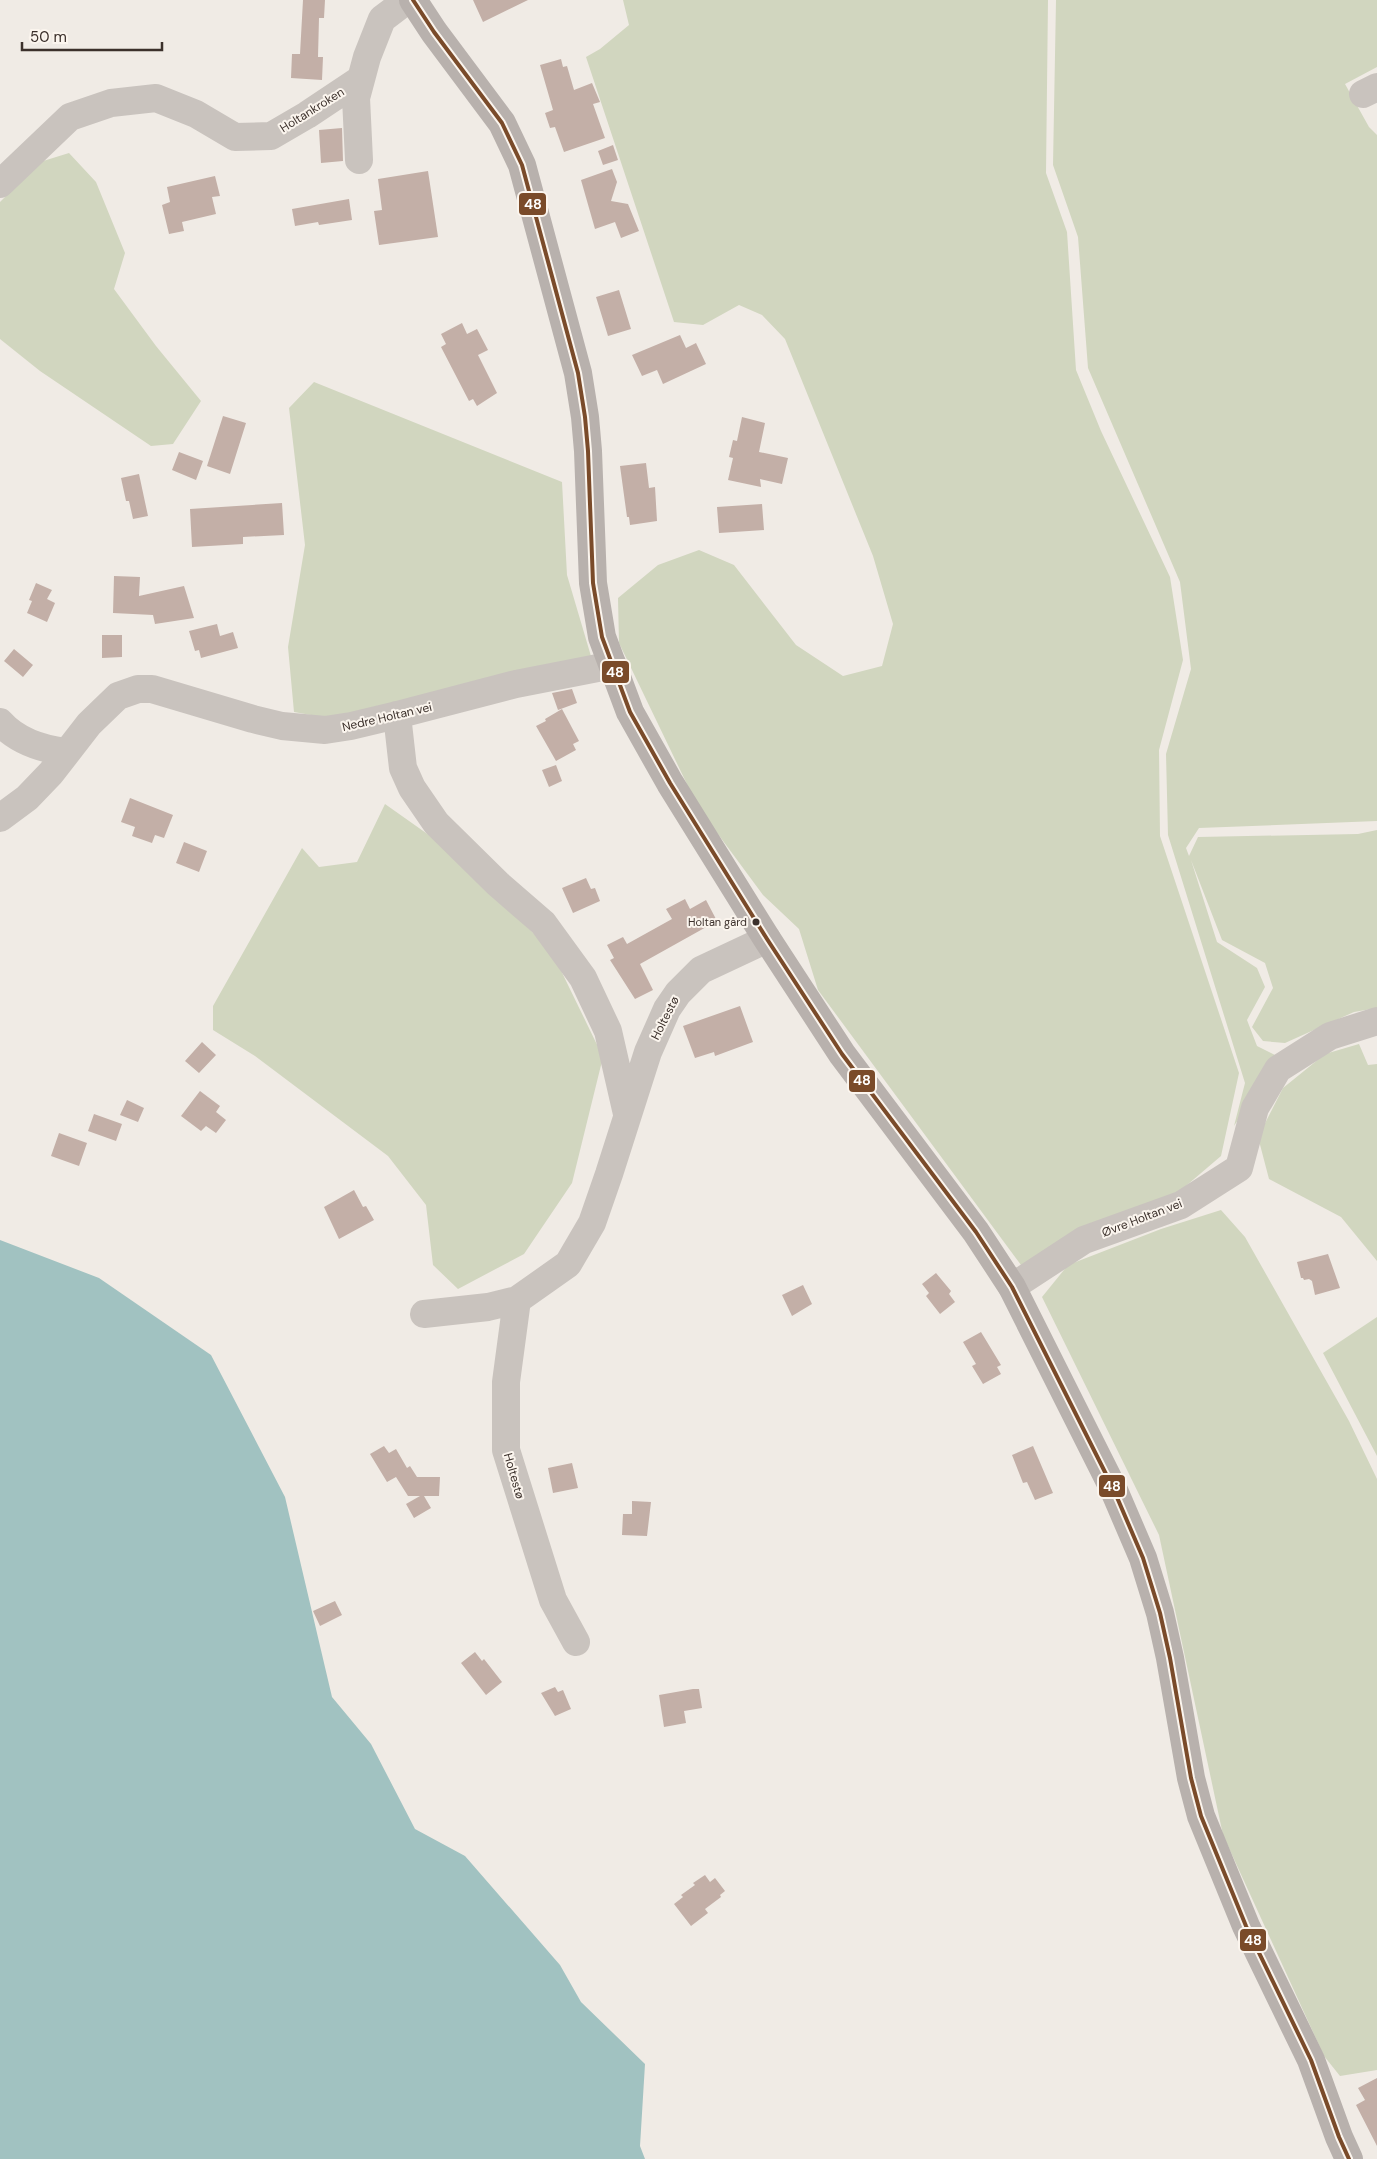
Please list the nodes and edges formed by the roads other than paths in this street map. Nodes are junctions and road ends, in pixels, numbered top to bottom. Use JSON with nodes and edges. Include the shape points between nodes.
{"nodes":[{"id":1,"x":407,"y":0,"type":"edge"},
{"id":2,"x":413,"y":0,"type":"edge"},
{"id":3,"x":361,"y":79,"type":"junction"},
{"id":4,"x":359,"y":160,"type":"dead end"},
{"id":5,"x":0,"y":184,"type":"edge"},
{"id":6,"x":613,"y":665,"type":"junction"},
{"id":7,"x":397,"y":715,"type":"junction"},
{"id":8,"x":0,"y":722,"type":"edge"},
{"id":9,"x":66,"y":752,"type":"junction"},
{"id":10,"x":0,"y":818,"type":"edge"},
{"id":11,"x":767,"y":939,"type":"junction"},
{"id":12,"x":1377,"y":1022,"type":"edge"},
{"id":13,"x":628,"y":1114,"type":"junction"},
{"id":14,"x":1012,"y":1287,"type":"junction"},
{"id":15,"x":517,"y":1300,"type":"junction"},
{"id":16,"x":424,"y":1314,"type":"dead end"},
{"id":17,"x":576,"y":1642,"type":"dead end"},
{"id":18,"x":1350,"y":2159,"type":"edge"}],
"edges":[{"from":1,"to":3,"type":"street","via":[[382,19]]},
{"from":2,"to":6,"type":"main road","via":[[502,123],[525,175],[578,373],[588,451],[593,583],[602,637]]},
{"from":3,"to":4,"type":"street","via":[[356,98]]},
{"from":3,"to":5,"type":"street","name":"Holtankroken","via":[[271,136],[235,137],[196,114],[156,98],[111,103],[70,118]]},
{"from":6,"to":7,"type":"street","name":"Nedre Holtan vei","via":[[516,684]]},
{"from":6,"to":11,"type":"main road","via":[[630,712]]},
{"from":7,"to":9,"type":"street","name":"Nedre Holtan vei","via":[[325,730],[297,728],[253,719],[152,689],[138,690],[118,696]]},
{"from":7,"to":13,"type":"street","via":[[404,768],[412,788],[436,823],[543,923],[583,978],[608,1031]]},
{"from":8,"to":9,"type":"street","via":[[11,734],[47,749]]},
{"from":9,"to":10,"type":"street","name":"Nedre Holtan vei","via":[[27,798]]},
{"from":11,"to":13,"type":"street","name":"Holtestø","via":[[701,970],[678,993],[667,1009],[648,1052]]},
{"from":11,"to":14,"type":"main road","via":[[842,1054],[970,1224]]},
{"from":12,"to":14,"type":"street","name":"Øvre Holtan vei","via":[[1330,1036],[1278,1069],[1255,1108],[1240,1168],[1181,1205],[1084,1240]]},
{"from":13,"to":15,"type":"street","name":"Holtestø","via":[[592,1223],[568,1264]]},
{"from":14,"to":18,"type":"main road","via":[[1113,1488],[1144,1558],[1170,1658],[1190,1778],[1201,1816],[1246,1926],[1311,2060]]},
{"from":15,"to":16,"type":"street","name":"Holtestø","via":[[488,1307]]},
{"from":15,"to":17,"type":"street","name":"Holtestø","via":[[506,1382],[506,1450],[553,1600]]}]}
